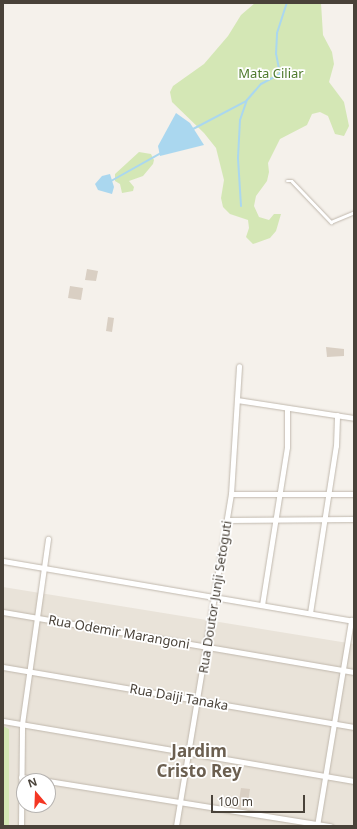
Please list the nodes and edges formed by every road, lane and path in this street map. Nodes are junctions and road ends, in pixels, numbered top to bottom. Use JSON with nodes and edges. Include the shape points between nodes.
{"nodes":[{"id":1,"x":287,"y":181,"type":"dead end"},
{"id":2,"x":354,"y":212,"type":"edge"},
{"id":3,"x":239,"y":366,"type":"dead end"},
{"id":4,"x":237,"y":400,"type":"junction"},
{"id":5,"x":287,"y":408,"type":"junction"},
{"id":6,"x":337,"y":415,"type":"junction"},
{"id":7,"x":354,"y":418,"type":"edge"},
{"id":8,"x":231,"y":494,"type":"junction"},
{"id":9,"x":280,"y":494,"type":"junction"},
{"id":10,"x":329,"y":494,"type":"junction"},
{"id":11,"x":354,"y":494,"type":"edge"},
{"id":12,"x":325,"y":519,"type":"junction"},
{"id":13,"x":354,"y":519,"type":"edge"},
{"id":14,"x":227,"y":520,"type":"junction"},
{"id":15,"x":277,"y":520,"type":"junction"},
{"id":16,"x":48,"y":539,"type":"dead end"},
{"id":17,"x":3,"y":561,"type":"edge"},
{"id":18,"x":44,"y":568,"type":"junction"},
{"id":19,"x":215,"y":597,"type":"junction"},
{"id":20,"x":262,"y":606,"type":"junction"},
{"id":21,"x":3,"y":612,"type":"edge"},
{"id":22,"x":310,"y":613,"type":"junction"},
{"id":23,"x":38,"y":618,"type":"junction"},
{"id":24,"x":353,"y":621,"type":"edge"},
{"id":25,"x":207,"y":647,"type":"junction"},
{"id":26,"x":3,"y":667,"type":"edge"},
{"id":27,"x":344,"y":670,"type":"junction"},
{"id":28,"x":30,"y":671,"type":"junction"},
{"id":29,"x":354,"y":672,"type":"edge"},
{"id":30,"x":198,"y":700,"type":"junction"},
{"id":31,"x":3,"y":721,"type":"edge"},
{"id":32,"x":22,"y":724,"type":"junction"},
{"id":33,"x":335,"y":724,"type":"junction"},
{"id":34,"x":354,"y":727,"type":"edge"},
{"id":35,"x":189,"y":753,"type":"junction"},
{"id":36,"x":21,"y":773,"type":"edge"},
{"id":37,"x":326,"y":776,"type":"junction"},
{"id":38,"x":354,"y":781,"type":"edge"},
{"id":39,"x":56,"y":782,"type":"edge"},
{"id":40,"x":181,"y":802,"type":"junction"},
{"id":41,"x":21,"y":813,"type":"edge"},
{"id":42,"x":318,"y":825,"type":"edge"},
{"id":43,"x":21,"y":826,"type":"edge"},
{"id":44,"x":176,"y":826,"type":"edge"},
{"id":45,"x":330,"y":826,"type":"edge"}],
"edges":[{"from":1,"to":2,"type":"lane","via":[[292,181],[331,222]]},
{"from":3,"to":4,"type":"street","name":"Rua Doutor Junji Setoguti"},
{"from":4,"to":5,"type":"street"},
{"from":4,"to":8,"type":"street","name":"Rua Doutor Junji Setoguti"},
{"from":5,"to":6,"type":"street"},
{"from":5,"to":9,"type":"street","via":[[287,447]]},
{"from":6,"to":7,"type":"street"},
{"from":6,"to":10,"type":"street","via":[[336,446]]},
{"from":8,"to":9,"type":"street"},
{"from":8,"to":14,"type":"street","name":"Rua Doutor Junji Setoguti"},
{"from":9,"to":10,"type":"street"},
{"from":9,"to":15,"type":"street"},
{"from":10,"to":11,"type":"street"},
{"from":10,"to":12,"type":"street"},
{"from":12,"to":13,"type":"street"},
{"from":12,"to":15,"type":"street"},
{"from":12,"to":22,"type":"street"},
{"from":14,"to":15,"type":"street"},
{"from":14,"to":19,"type":"street","name":"Rua Doutor Junji Setoguti"},
{"from":15,"to":20,"type":"street"},
{"from":16,"to":18,"type":"street"},
{"from":17,"to":18,"type":"street"},
{"from":18,"to":19,"type":"street"},
{"from":18,"to":23,"type":"street"},
{"from":19,"to":20,"type":"street"},
{"from":19,"to":25,"type":"street","name":"Rua Doutor Junji Setoguti"},
{"from":20,"to":22,"type":"street"},
{"from":21,"to":23,"type":"street","name":"Rua Odemir Marangoni"},
{"from":22,"to":24,"type":"street"},
{"from":23,"to":25,"type":"street","name":"Rua Odemir Marangoni"},
{"from":23,"to":28,"type":"street"},
{"from":24,"to":27,"type":"street"},
{"from":25,"to":27,"type":"street","name":"Rua Odemir Marangoni"},
{"from":25,"to":30,"type":"street","name":"Rua Doutor Junji Setoguti"},
{"from":26,"to":28,"type":"street","name":"Rua Daiji Tanaka"},
{"from":27,"to":29,"type":"street","name":"Rua Odemir Marangoni"},
{"from":27,"to":33,"type":"street"},
{"from":28,"to":30,"type":"street","name":"Rua Daiji Tanaka"},
{"from":28,"to":32,"type":"street"},
{"from":30,"to":33,"type":"street","name":"Rua Daiji Tanaka"},
{"from":30,"to":35,"type":"street","name":"Rua Doutor Junji Setoguti"},
{"from":31,"to":32,"type":"street"},
{"from":32,"to":35,"type":"street"},
{"from":32,"to":36,"type":"street"},
{"from":33,"to":34,"type":"street","name":"Rua Daiji Tanaka"},
{"from":33,"to":37,"type":"street"},
{"from":35,"to":37,"type":"street"},
{"from":35,"to":40,"type":"street","name":"Rua Doutor Junji Setoguti"},
{"from":37,"to":38,"type":"street"},
{"from":37,"to":42,"type":"street"},
{"from":39,"to":40,"type":"street"},
{"from":40,"to":42,"type":"street"},
{"from":40,"to":44,"type":"street","name":"Rua Doutor Junji Setoguti"},
{"from":41,"to":43,"type":"street"},
{"from":42,"to":45,"type":"street"}]}
